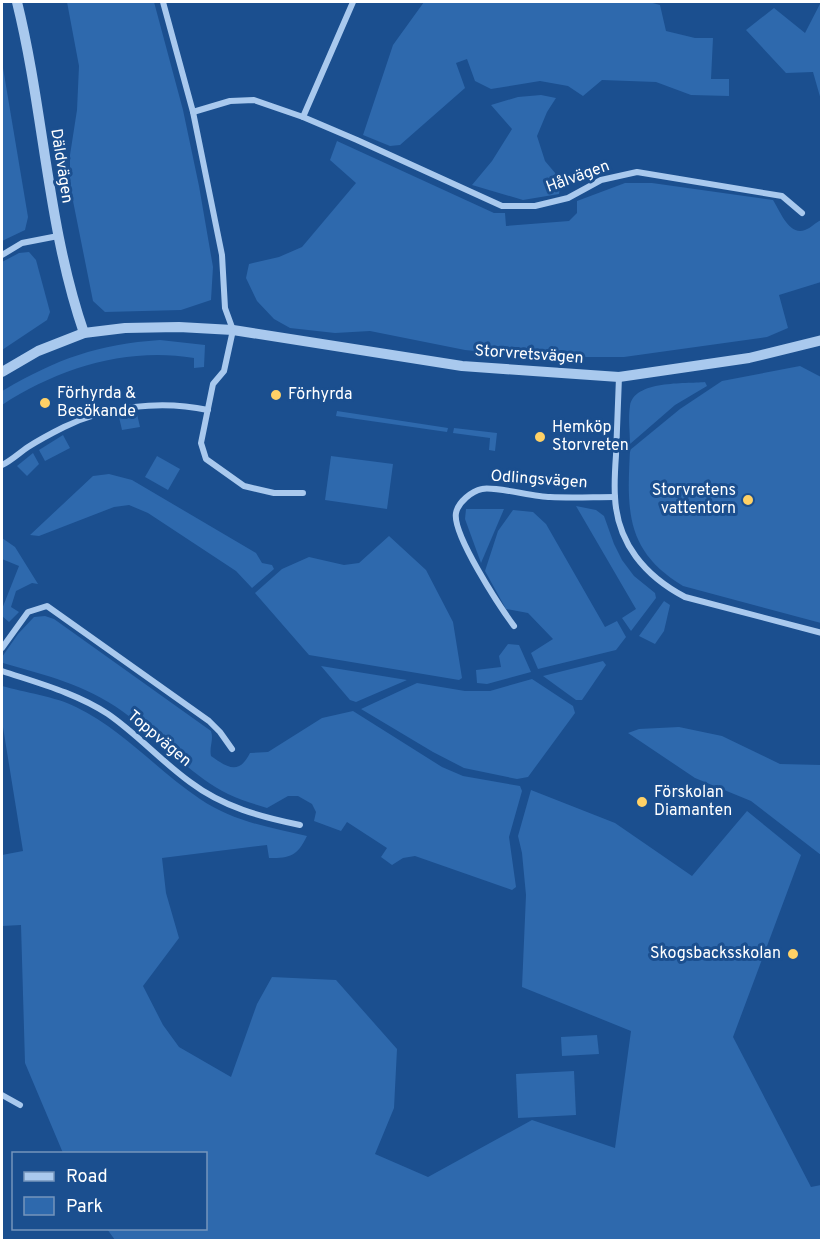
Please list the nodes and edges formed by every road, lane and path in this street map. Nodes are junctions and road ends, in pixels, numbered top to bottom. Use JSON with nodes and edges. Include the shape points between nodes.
{"nodes":[{"id":1,"x":17,"y":2,"type":"edge"},
{"id":2,"x":163,"y":2,"type":"edge"},
{"id":3,"x":353,"y":2,"type":"edge"},
{"id":4,"x":193,"y":112,"type":"junction"},
{"id":5,"x":303,"y":117,"type":"junction"},
{"id":6,"x":802,"y":213,"type":"dead end"},
{"id":7,"x":58,"y":236,"type":"junction"},
{"id":8,"x":2,"y":255,"type":"edge"},
{"id":9,"x":233,"y":330,"type":"junction"},
{"id":10,"x":84,"y":333,"type":"junction"},
{"id":11,"x":822,"y":340,"type":"edge"},
{"id":12,"x":2,"y":372,"type":"edge"},
{"id":13,"x":619,"y":377,"type":"junction"},
{"id":14,"x":208,"y":410,"type":"junction"},
{"id":15,"x":2,"y":465,"type":"edge"},
{"id":16,"x":303,"y":493,"type":"dead end"},
{"id":17,"x":615,"y":497,"type":"junction"},
{"id":18,"x":514,"y":626,"type":"dead end"},
{"id":19,"x":822,"y":633,"type":"edge"},
{"id":20,"x":2,"y":648,"type":"edge"},
{"id":21,"x":2,"y":671,"type":"edge"},
{"id":22,"x":232,"y":749,"type":"dead end"},
{"id":23,"x":300,"y":825,"type":"dead end"},
{"id":24,"x":2,"y":1095,"type":"edge"},
{"id":25,"x":20,"y":1105,"type":"dead end"}],
"edges":[{"from":1,"to":7,"type":"street","name":"Däldvägen"},
{"from":2,"to":4,"type":"street"},
{"from":3,"to":5,"type":"street"},
{"from":4,"to":5,"type":"street","name":"Hålvägen","via":[[230,101],[254,100]]},
{"from":4,"to":9,"type":"street","via":[[222,255],[225,308]]},
{"from":5,"to":6,"type":"street","name":"Hålvägen","via":[[502,206],[535,206],[568,198],[601,180],[637,172],[782,196]]},
{"from":7,"to":8,"type":"street","via":[[22,243]]},
{"from":7,"to":10,"type":"street","name":"Däldvägen"},
{"from":9,"to":10,"type":"street","name":"Storvretsvägen","via":[[125,328]]},
{"from":9,"to":13,"type":"street","name":"Storvretsvägen","via":[[462,366]]},
{"from":9,"to":14,"type":"street","via":[[224,371],[213,384]]},
{"from":10,"to":12,"type":"street","name":"Storvretsvägen","via":[[38,351]]},
{"from":11,"to":13,"type":"street","name":"Storvretsvägen","via":[[749,358]]},
{"from":13,"to":17,"type":"street"},
{"from":14,"to":15,"type":"street","via":[[156,406],[95,416],[64,427]]},
{"from":14,"to":16,"type":"street","via":[[201,443],[206,459],[244,486],[274,493]]},
{"from":17,"to":18,"type":"street","name":"Odlingsvägen","via":[[549,497],[483,488],[470,494],[458,507],[457,526],[480,574]]},
{"from":17,"to":19,"type":"street","via":[[621,531],[631,552],[666,587],[700,602]]},
{"from":20,"to":22,"type":"street","via":[[28,612],[47,606],[209,722]]},
{"from":21,"to":23,"type":"street","name":"Toppvägen","via":[[60,690],[110,715],[190,783],[220,800],[250,813]]},
{"from":24,"to":25,"type":"street"}]}
